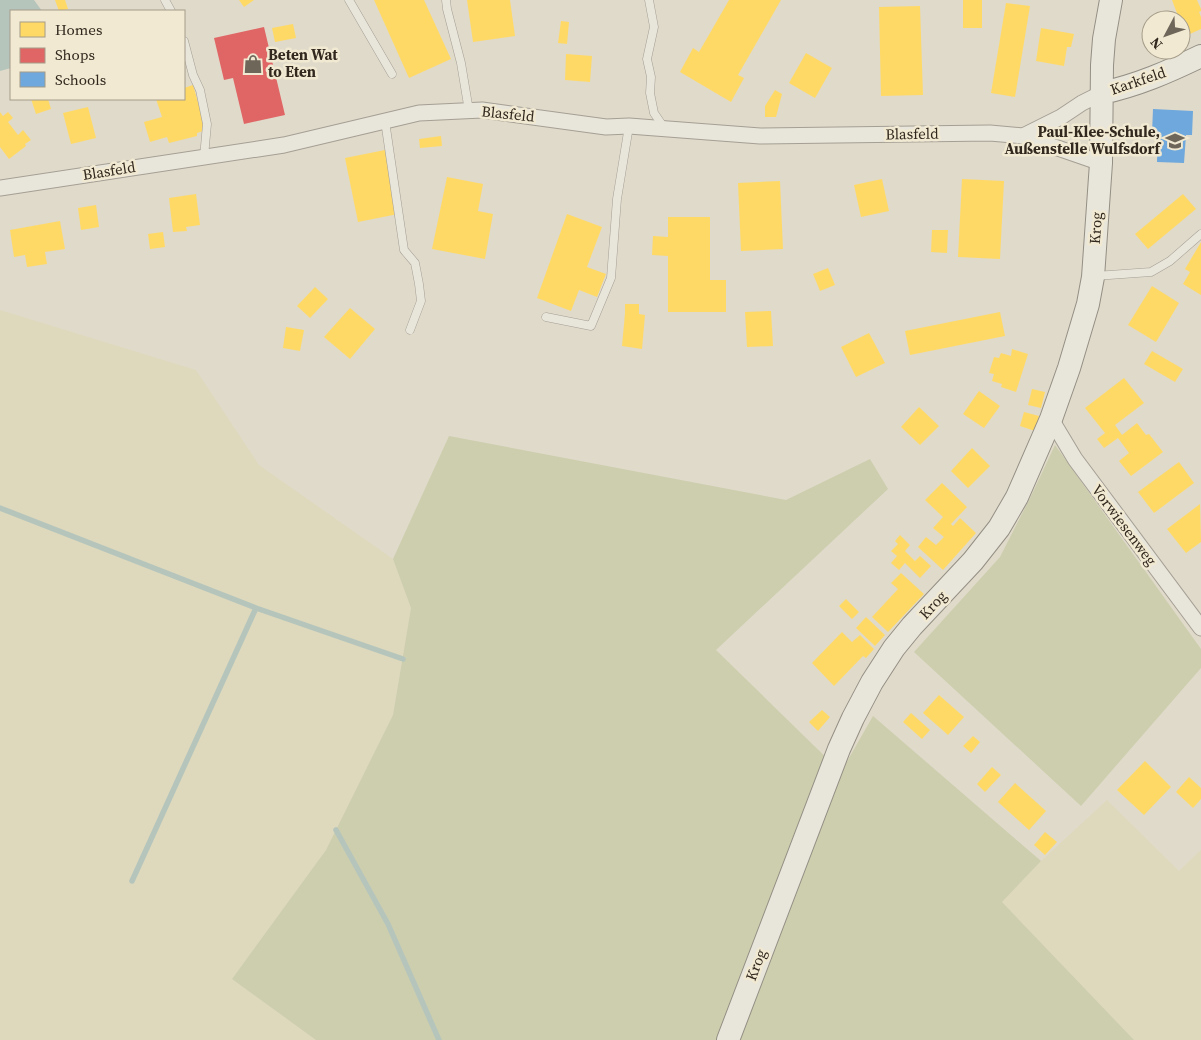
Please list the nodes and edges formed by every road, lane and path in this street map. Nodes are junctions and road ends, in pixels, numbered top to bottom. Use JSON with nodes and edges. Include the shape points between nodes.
{"nodes":[{"id":1,"x":349,"y":0,"type":"edge"},
{"id":2,"x":446,"y":0,"type":"edge"},
{"id":3,"x":649,"y":0,"type":"edge"},
{"id":4,"x":1111,"y":0,"type":"edge"},
{"id":5,"x":185,"y":44,"type":"edge"},
{"id":6,"x":1201,"y":56,"type":"edge"},
{"id":7,"x":392,"y":74,"type":"dead end"},
{"id":8,"x":1102,"y":93,"type":"junction"},
{"id":9,"x":469,"y":111,"type":"junction"},
{"id":10,"x":385,"y":121,"type":"junction"},
{"id":11,"x":629,"y":126,"type":"junction"},
{"id":12,"x":665,"y":129,"type":"junction"},
{"id":13,"x":1022,"y":136,"type":"junction"},
{"id":14,"x":204,"y":157,"type":"junction"},
{"id":15,"x":1101,"y":163,"type":"junction"},
{"id":16,"x":0,"y":188,"type":"edge"},
{"id":17,"x":1201,"y":234,"type":"edge"},
{"id":18,"x":1093,"y":276,"type":"junction"},
{"id":19,"x":546,"y":317,"type":"dead end"},
{"id":20,"x":410,"y":330,"type":"dead end"},
{"id":21,"x":1051,"y":419,"type":"junction"},
{"id":22,"x":1201,"y":628,"type":"edge"},
{"id":23,"x":728,"y":1040,"type":"edge"}],
"edges":[{"from":1,"to":7,"type":"lane"},
{"from":2,"to":9,"type":"lane"},
{"from":3,"to":12,"type":"lane","via":[[654,27],[647,59],[650,93],[654,113]]},
{"from":4,"to":8,"type":"street","name":"Krog","via":[[1104,39]]},
{"from":5,"to":14,"type":"lane","via":[[207,124]]},
{"from":6,"to":8,"type":"street","name":"Karkfeld","via":[[1157,77]]},
{"from":8,"to":13,"type":"street","name":"Blasfeld"},
{"from":8,"to":15,"type":"street","name":"Krog"},
{"from":9,"to":10,"type":"street","name":"Blasfeld","via":[[419,113]]},
{"from":9,"to":11,"type":"street","name":"Blasfeld","via":[[482,110],[606,127]]},
{"from":10,"to":14,"type":"street","name":"Blasfeld","via":[[284,145]]},
{"from":10,"to":20,"type":"lane","via":[[404,250],[415,262],[419,284],[421,301]]},
{"from":11,"to":12,"type":"street","name":"Blasfeld"},
{"from":11,"to":19,"type":"lane","via":[[617,199],[611,278],[591,326]]},
{"from":12,"to":13,"type":"street","name":"Blasfeld","via":[[760,136],[980,133]]},
{"from":13,"to":15,"type":"street","name":"Blasfeld"},
{"from":14,"to":16,"type":"street","name":"Blasfeld"},
{"from":15,"to":18,"type":"street","name":"Krog"},
{"from":17,"to":18,"type":"lane","via":[[1170,261],[1151,272]]},
{"from":18,"to":21,"type":"street","name":"Krog","via":[[1070,368]]},
{"from":21,"to":22,"type":"street","name":"Vorwiesenweg","via":[[1075,459]]},
{"from":21,"to":23,"type":"street","name":"Krog","via":[[1017,497],[999,528],[894,648],[853,718]]}]}
